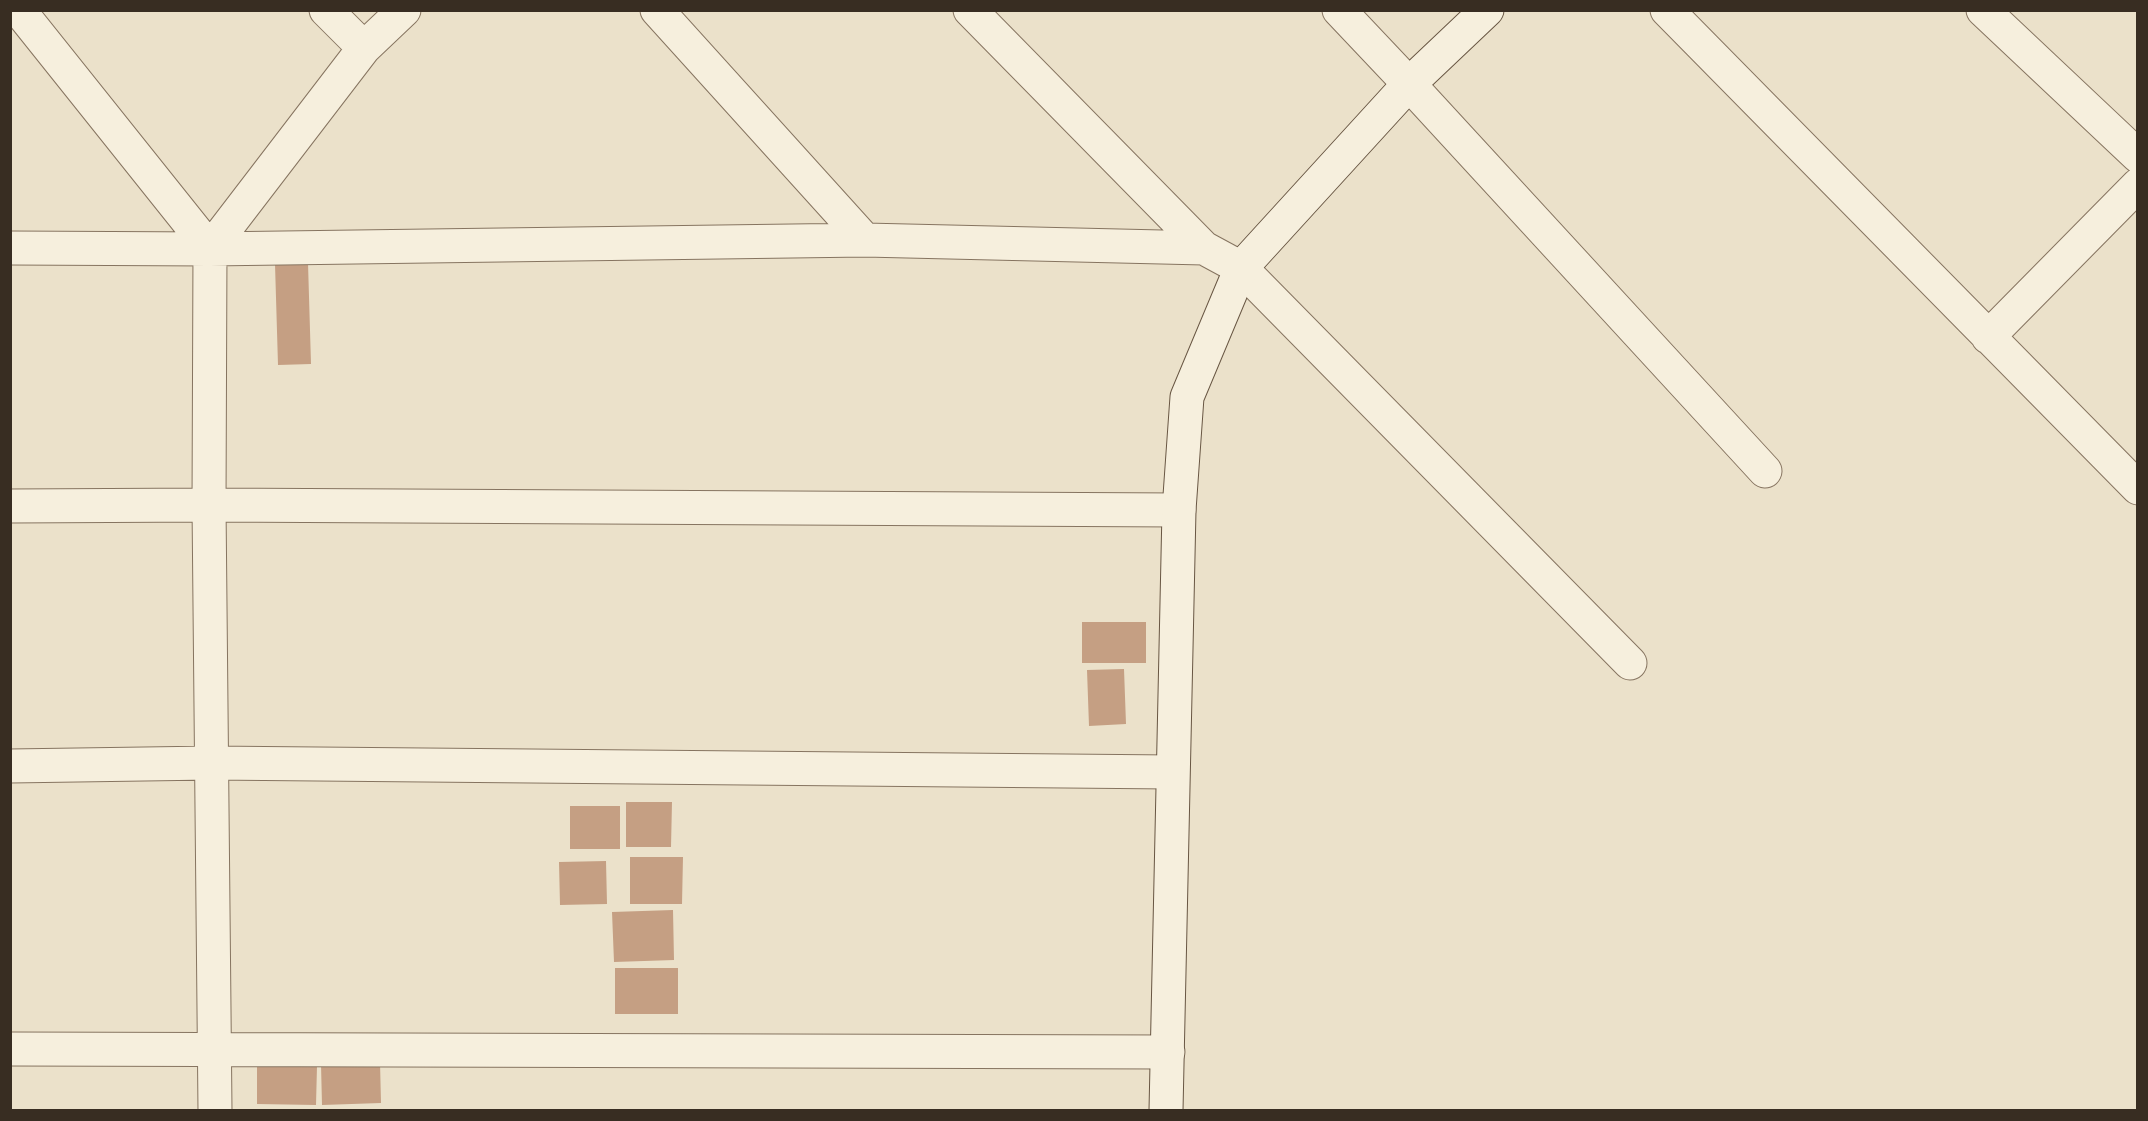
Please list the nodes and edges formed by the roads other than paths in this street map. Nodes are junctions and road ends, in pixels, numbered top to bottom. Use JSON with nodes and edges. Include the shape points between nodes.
{"nodes":[{"id":1,"x":19,"y":10,"type":"edge"},
{"id":2,"x":326,"y":10,"type":"edge"},
{"id":3,"x":404,"y":10,"type":"edge"},
{"id":4,"x":657,"y":10,"type":"edge"},
{"id":5,"x":970,"y":10,"type":"edge"},
{"id":6,"x":1339,"y":10,"type":"edge"},
{"id":7,"x":1487,"y":10,"type":"edge"},
{"id":8,"x":1667,"y":10,"type":"edge"},
{"id":9,"x":1983,"y":10,"type":"edge"},
{"id":10,"x":364,"y":48,"type":"junction"},
{"id":11,"x":1409,"y":84,"type":"junction"},
{"id":12,"x":2138,"y":156,"type":"edge"},
{"id":13,"x":2138,"y":185,"type":"edge"},
{"id":14,"x":865,"y":240,"type":"junction"},
{"id":15,"x":10,"y":248,"type":"edge"},
{"id":16,"x":1204,"y":248,"type":"junction"},
{"id":17,"x":210,"y":249,"type":"junction"},
{"id":18,"x":1241,"y":268,"type":"junction"},
{"id":19,"x":1988,"y":337,"type":"junction"},
{"id":20,"x":1765,"y":471,"type":"dead end"},
{"id":21,"x":2138,"y":488,"type":"edge"},
{"id":22,"x":209,"y":505,"type":"junction"},
{"id":23,"x":10,"y":506,"type":"edge"},
{"id":24,"x":1179,"y":510,"type":"junction"},
{"id":25,"x":1630,"y":663,"type":"dead end"},
{"id":26,"x":211,"y":763,"type":"junction"},
{"id":27,"x":10,"y":766,"type":"edge"},
{"id":28,"x":1172,"y":772,"type":"junction"},
{"id":29,"x":214,"y":1048,"type":"junction"},
{"id":30,"x":10,"y":1049,"type":"edge"},
{"id":31,"x":1168,"y":1052,"type":"junction"},
{"id":32,"x":215,"y":1110,"type":"edge"},
{"id":33,"x":1166,"y":1110,"type":"edge"}],
"edges":[{"from":1,"to":17,"type":"street"},
{"from":2,"to":10,"type":"street"},
{"from":3,"to":10,"type":"street"},
{"from":4,"to":14,"type":"street"},
{"from":5,"to":16,"type":"street"},
{"from":6,"to":11,"type":"street"},
{"from":7,"to":11,"type":"street"},
{"from":8,"to":19,"type":"street"},
{"from":9,"to":12,"type":"street"},
{"from":10,"to":17,"type":"street"},
{"from":11,"to":18,"type":"street"},
{"from":11,"to":20,"type":"street"},
{"from":13,"to":19,"type":"street"},
{"from":14,"to":16,"type":"street"},
{"from":14,"to":17,"type":"street"},
{"from":15,"to":17,"type":"street"},
{"from":16,"to":18,"type":"street"},
{"from":17,"to":22,"type":"street"},
{"from":18,"to":24,"type":"street","via":[[1187,397]]},
{"from":18,"to":25,"type":"street"},
{"from":19,"to":21,"type":"street"},
{"from":22,"to":23,"type":"street"},
{"from":22,"to":24,"type":"street"},
{"from":22,"to":26,"type":"street"},
{"from":24,"to":28,"type":"street"},
{"from":26,"to":27,"type":"street"},
{"from":26,"to":28,"type":"street"},
{"from":26,"to":29,"type":"street"},
{"from":28,"to":31,"type":"street"},
{"from":29,"to":30,"type":"street"},
{"from":29,"to":31,"type":"street"},
{"from":29,"to":32,"type":"street"},
{"from":31,"to":33,"type":"street"}]}
